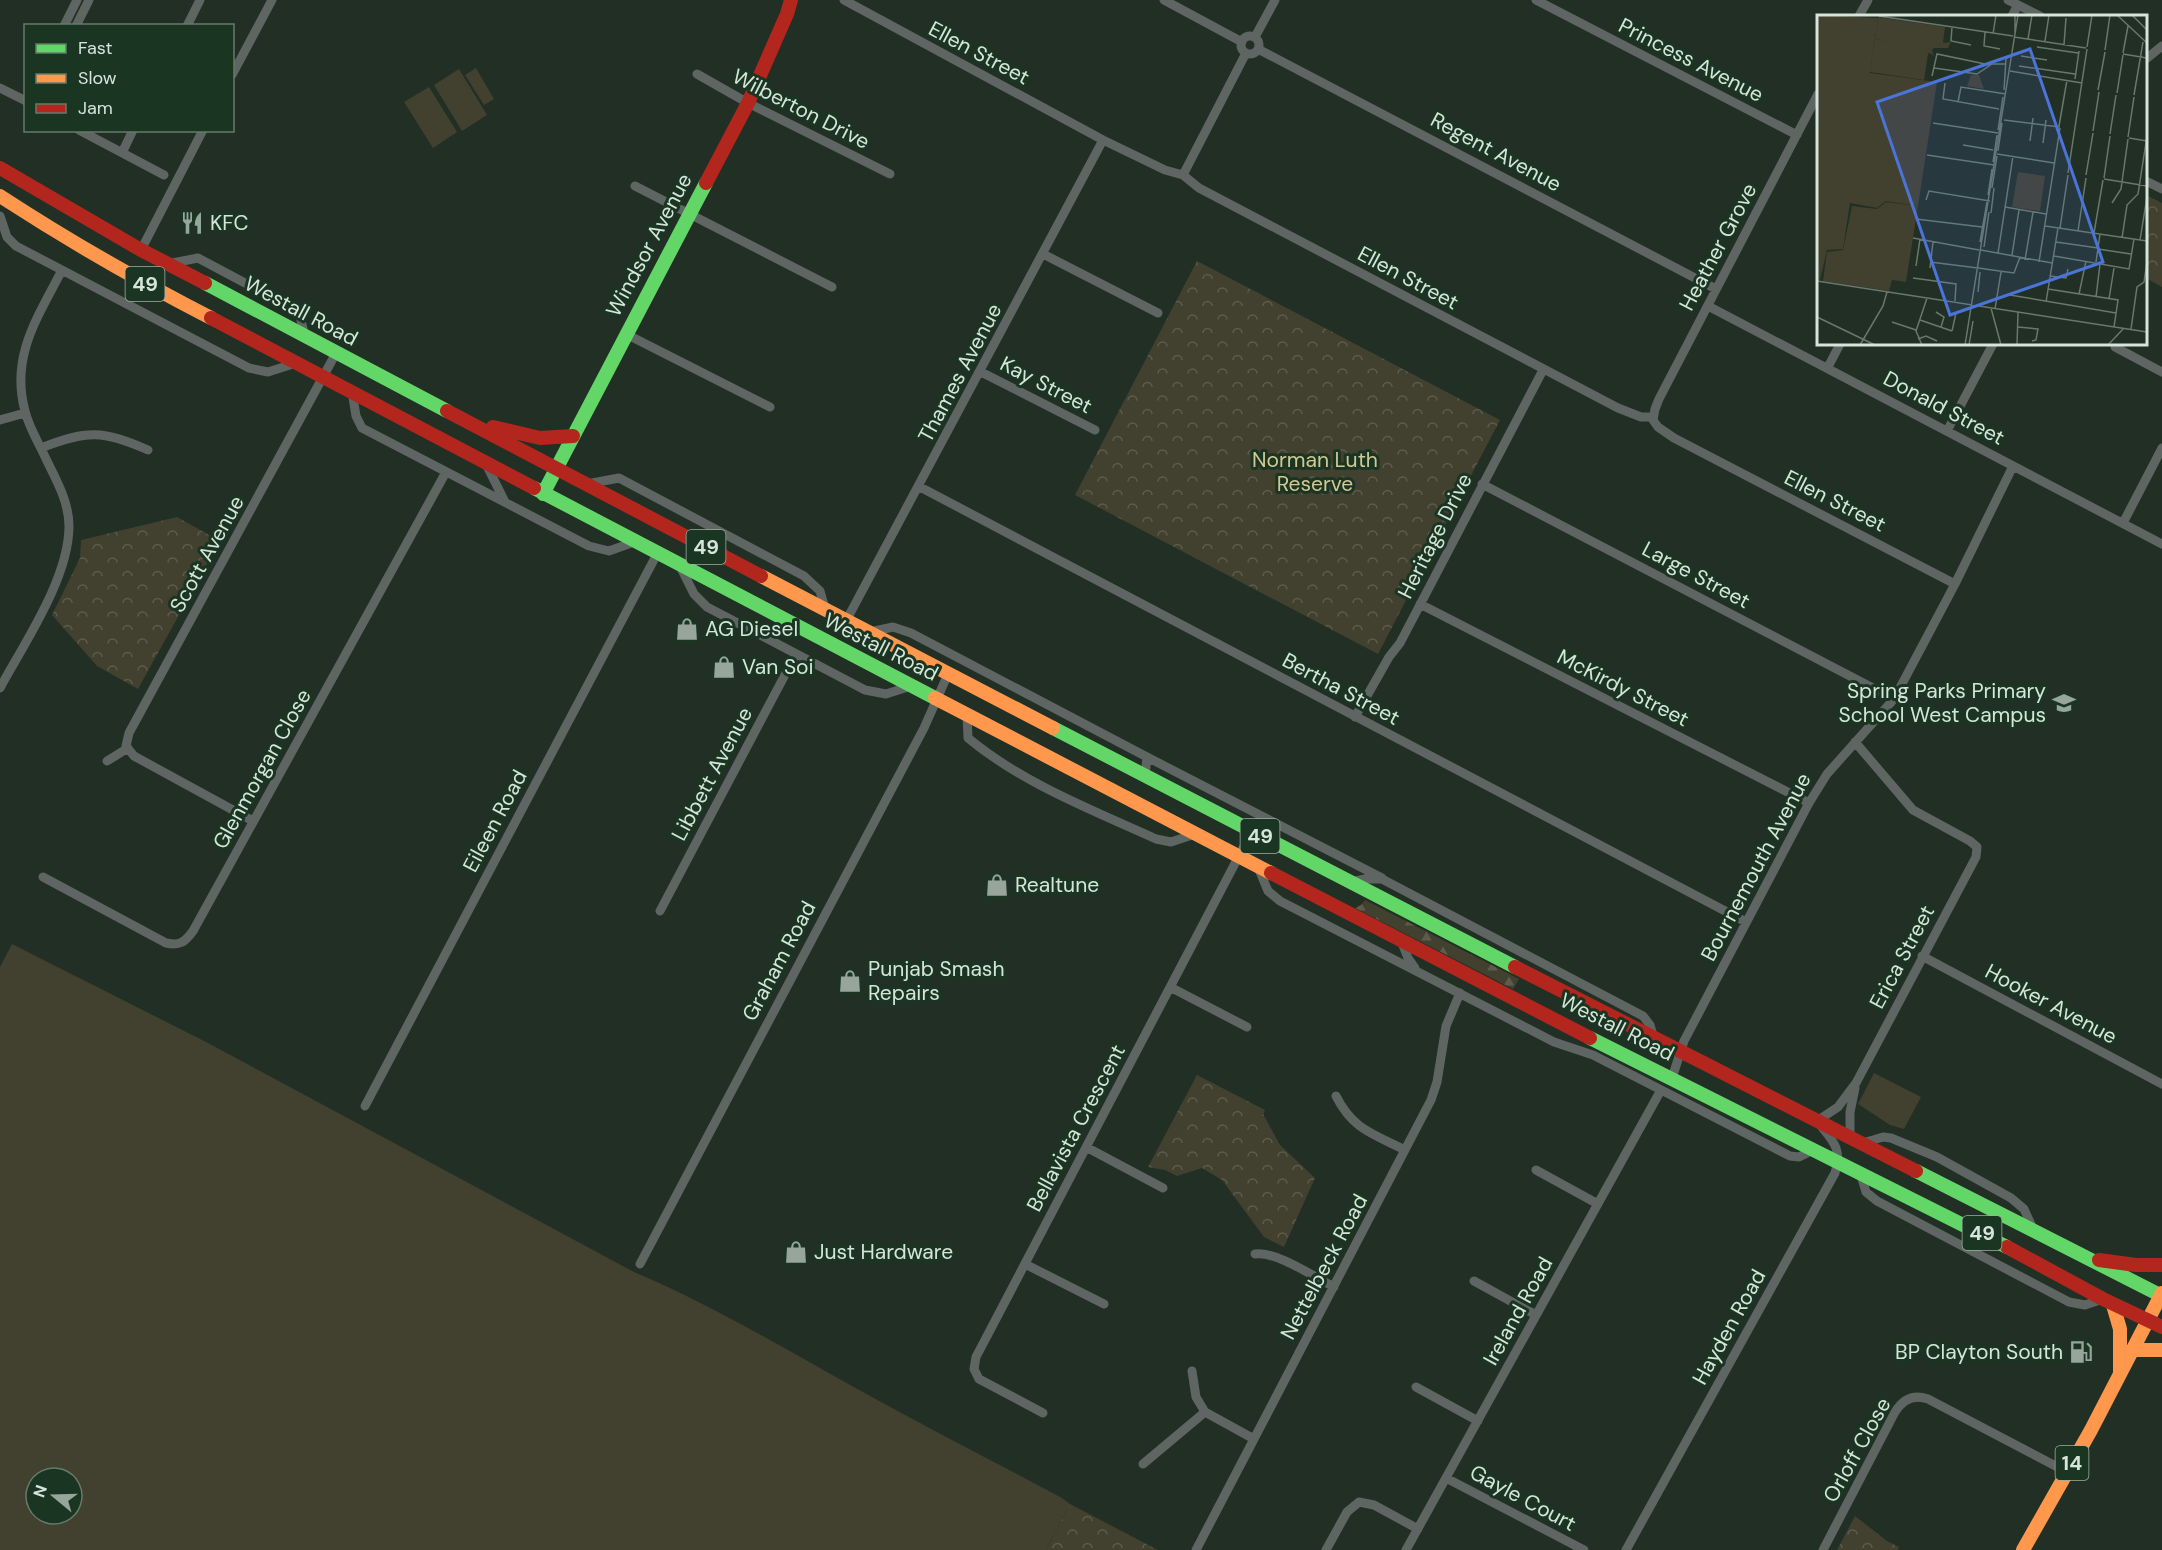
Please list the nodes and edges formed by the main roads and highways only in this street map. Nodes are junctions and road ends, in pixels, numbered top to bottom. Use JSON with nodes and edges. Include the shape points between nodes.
{"nodes":[{"id":1,"x":796,"y":0,"type":"edge"},
{"id":2,"x":789,"y":7,"type":"edge"},
{"id":3,"x":0,"y":168,"type":"edge"},
{"id":4,"x":0,"y":196,"type":"edge"},
{"id":5,"x":467,"y":420,"type":"junction"},
{"id":6,"x":573,"y":436,"type":"junction"},
{"id":7,"x":557,"y":468,"type":"junction"},
{"id":8,"x":543,"y":494,"type":"junction"},
{"id":9,"x":1181,"y":796,"type":"junction"},
{"id":10,"x":1168,"y":820,"type":"junction"},
{"id":11,"x":2087,"y":1258,"type":"junction"},
{"id":12,"x":2162,"y":1265,"type":"edge"},
{"id":13,"x":2162,"y":1295,"type":"edge"},
{"id":14,"x":2108,"y":1302,"type":"junction"},
{"id":15,"x":2148,"y":1322,"type":"junction"},
{"id":16,"x":2162,"y":1327,"type":"edge"},
{"id":17,"x":2133,"y":1350,"type":"junction"},
{"id":18,"x":2162,"y":1350,"type":"edge"},
{"id":19,"x":2120,"y":1376,"type":"junction"},
{"id":20,"x":2023,"y":1550,"type":"edge"}],
"edges":[{"from":1,"to":2,"type":"main road","name":"Windsor Avenue"},
{"from":2,"to":6,"type":"main road","name":"Windsor Avenue","via":[[747,103]]},
{"from":3,"to":5,"type":"main road","name":"Westall Road","number":"49","via":[[166,264]]},
{"from":4,"to":8,"type":"main road","name":"Westall Road","number":"49","via":[[141,282]]},
{"from":5,"to":6,"type":"main road","via":[[532,439]]},
{"from":5,"to":7,"type":"main road","name":"Westall Road","number":"49"},
{"from":6,"to":7,"type":"main road","name":"Windsor Avenue"},
{"from":7,"to":8,"type":"main road","name":"Windsor Avenue"},
{"from":7,"to":9,"type":"main road","name":"Westall Road","number":"49"},
{"from":8,"to":10,"type":"main road","name":"Westall Road","number":"49"},
{"from":9,"to":10,"type":"main road"},
{"from":9,"to":11,"type":"main road","name":"Westall Road","number":"49"},
{"from":10,"to":14,"type":"main road","name":"Westall Road","number":"49","via":[[1986,1235]]},
{"from":11,"to":12,"type":"main road"},
{"from":11,"to":13,"type":"main road","name":"Westall Road","number":"49"},
{"from":13,"to":15,"type":"main road","number":"14"},
{"from":14,"to":15,"type":"main road","name":"Westall Road","number":"49"},
{"from":14,"to":19,"type":"main road","via":[[2120,1329]]},
{"from":15,"to":16,"type":"main road","number":"49"},
{"from":15,"to":17,"type":"main road","number":"14"},
{"from":17,"to":18,"type":"main road"},
{"from":17,"to":19,"type":"main road","number":"14"},
{"from":19,"to":20,"type":"main road","number":"14"}]}
